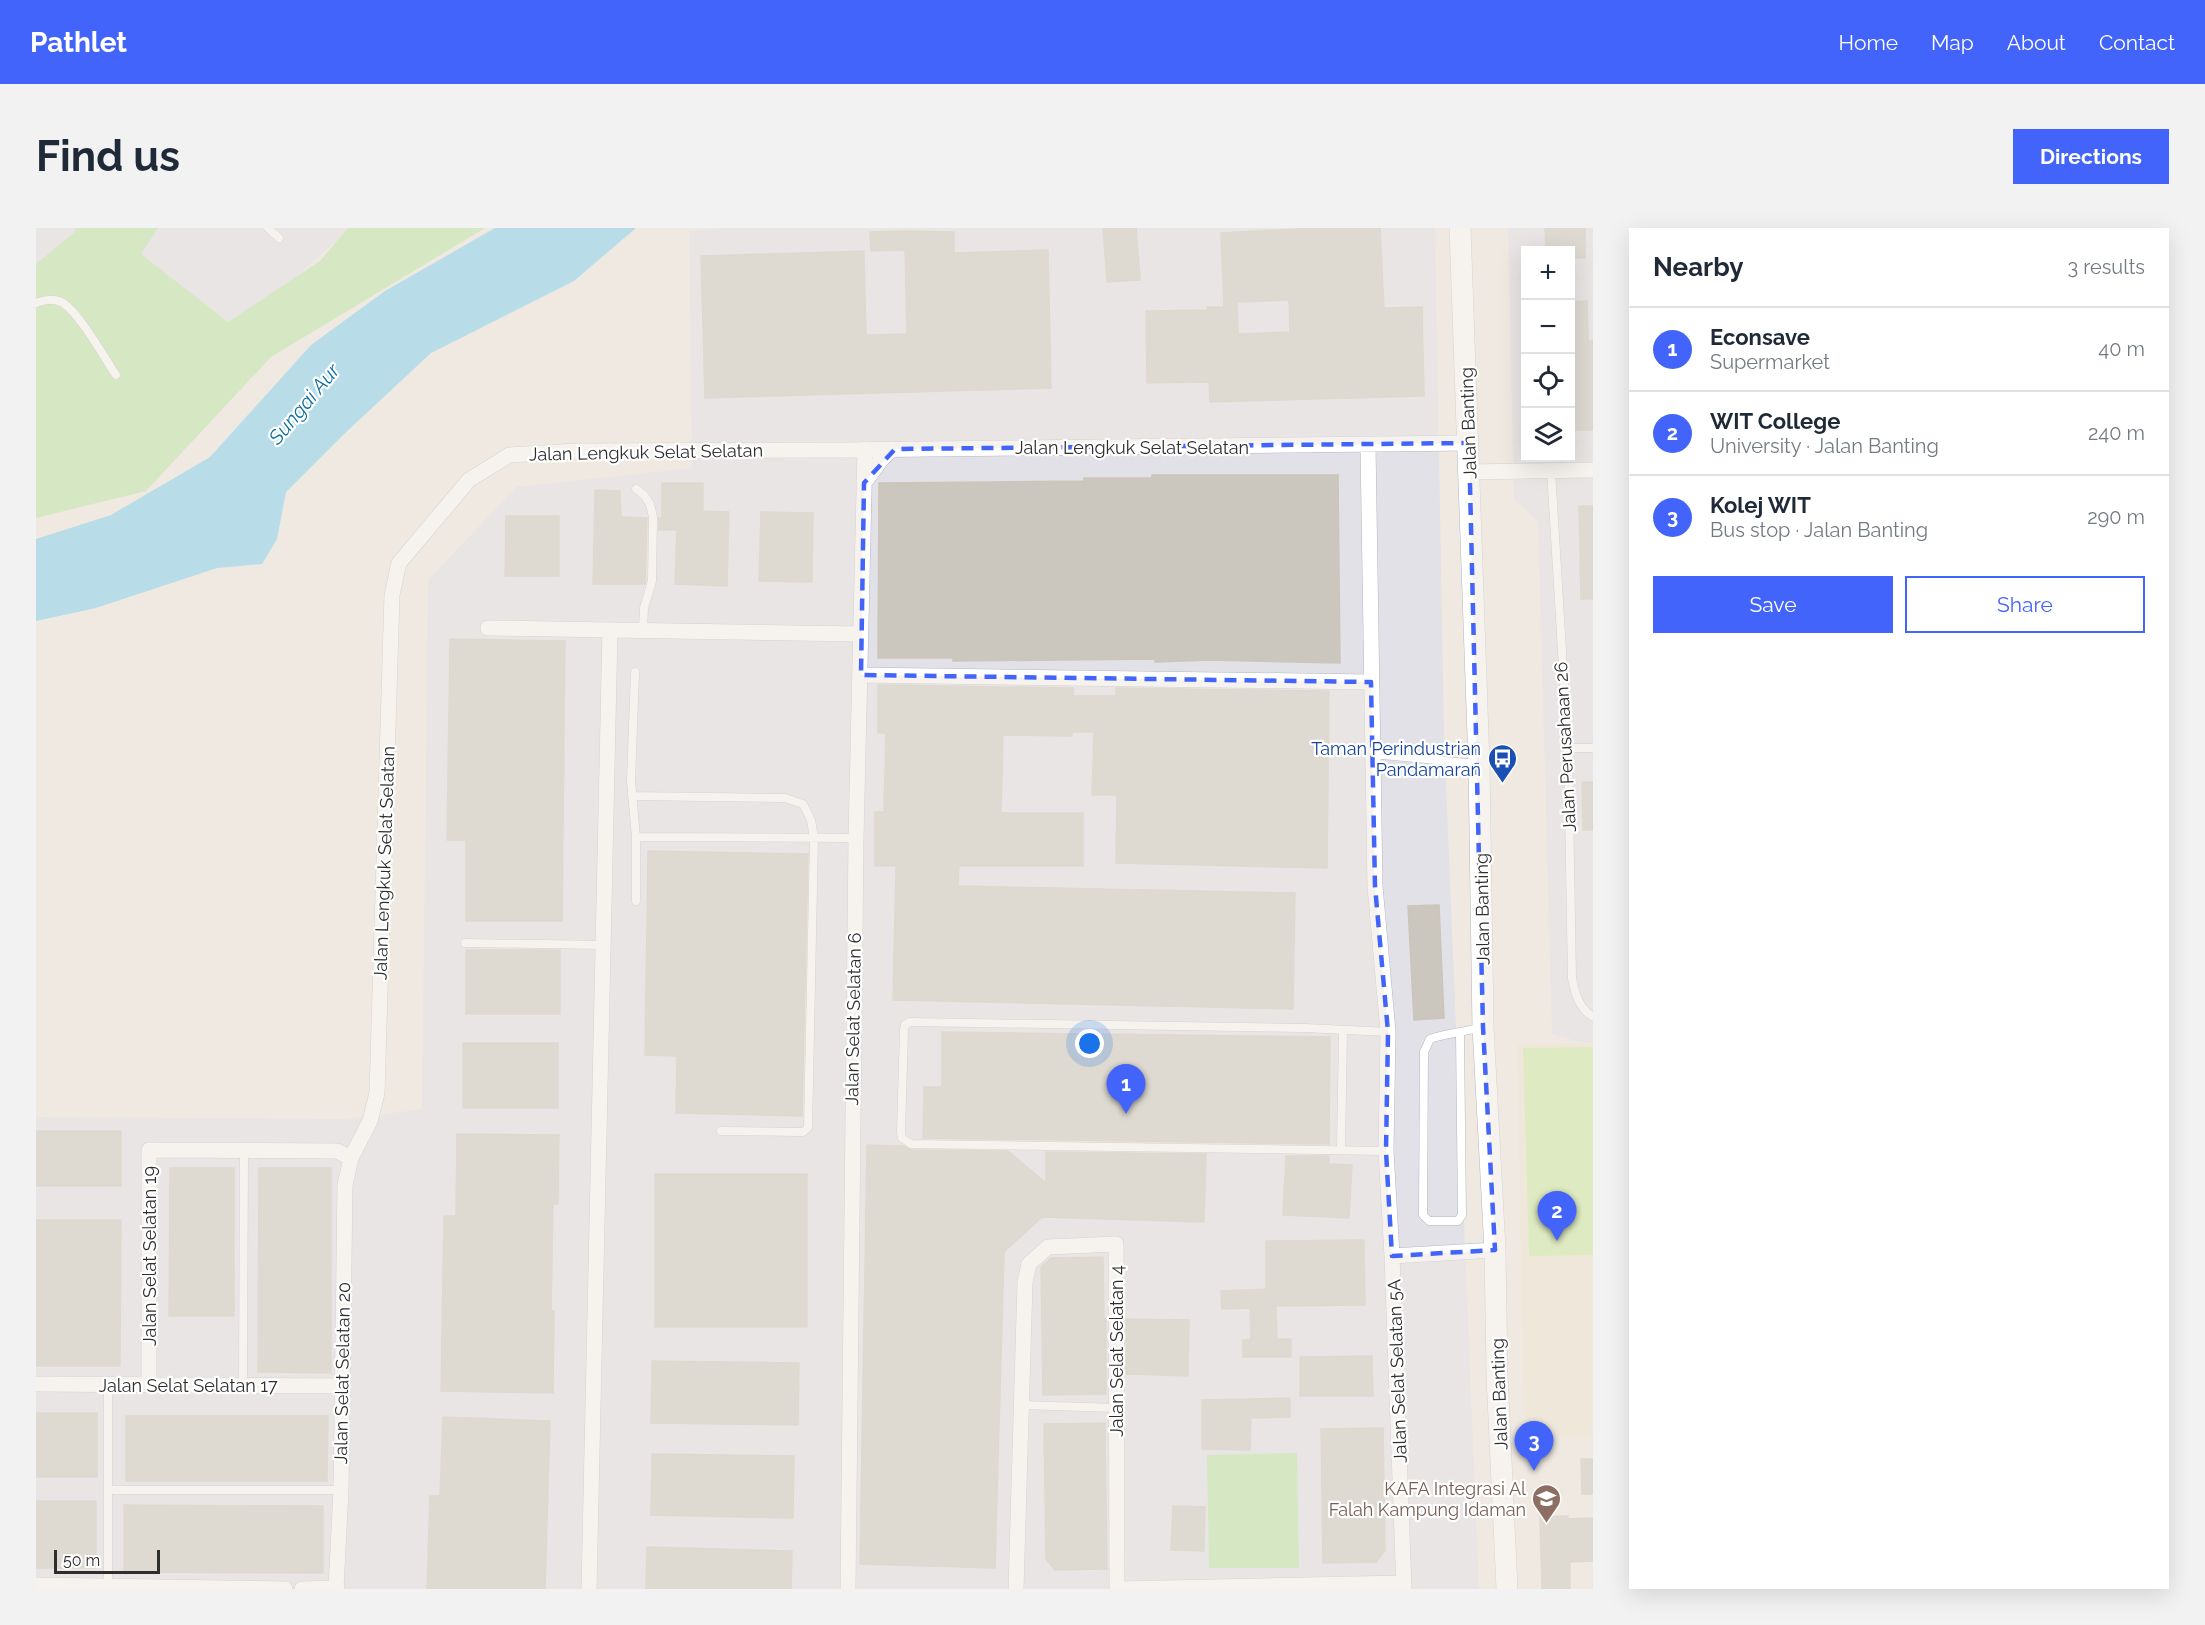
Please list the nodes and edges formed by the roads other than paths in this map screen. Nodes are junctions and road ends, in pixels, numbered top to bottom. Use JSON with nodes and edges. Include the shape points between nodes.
{"nodes":[{"id":1,"x":268,"y":228,"type":"edge"},
{"id":2,"x":1460,"y":228,"type":"edge"},
{"id":3,"x":279,"y":238,"type":"dead end"},
{"id":4,"x":36,"y":303,"type":"edge"},
{"id":5,"x":116,"y":375,"type":"dead end"},
{"id":6,"x":1469,"y":443,"type":"junction"},
{"id":7,"x":1368,"y":445,"type":"junction"},
{"id":8,"x":865,"y":449,"type":"junction"},
{"id":9,"x":892,"y":449,"type":"junction"},
{"id":10,"x":844,"y":450,"type":"junction"},
{"id":11,"x":1593,"y":470,"type":"edge"},
{"id":12,"x":1551,"y":471,"type":"junction"},
{"id":13,"x":1470,"y":472,"type":"junction"},
{"id":14,"x":864,"y":480,"type":"junction"},
{"id":15,"x":636,"y":489,"type":"dead end"},
{"id":16,"x":488,"y":628,"type":"dead end"},
{"id":17,"x":610,"y":630,"type":"junction"},
{"id":18,"x":643,"y":630,"type":"junction"},
{"id":19,"x":861,"y":634,"type":"junction"},
{"id":20,"x":635,"y":672,"type":"dead end"},
{"id":21,"x":861,"y":675,"type":"junction"},
{"id":22,"x":1371,"y":682,"type":"junction"},
{"id":23,"x":1568,"y":748,"type":"junction"},
{"id":24,"x":1593,"y":748,"type":"edge"},
{"id":25,"x":1372,"y":754,"type":"junction"},
{"id":26,"x":1479,"y":764,"type":"junction"},
{"id":27,"x":632,"y":796,"type":"junction"},
{"id":28,"x":636,"y":837,"type":"junction"},
{"id":29,"x":814,"y":838,"type":"junction"},
{"id":30,"x":856,"y":838,"type":"junction"},
{"id":31,"x":636,"y":901,"type":"dead end"},
{"id":32,"x":465,"y":943,"type":"dead end"},
{"id":33,"x":604,"y":945,"type":"junction"},
{"id":34,"x":1593,"y":1017,"type":"edge"},
{"id":35,"x":1484,"y":1027,"type":"junction"},
{"id":36,"x":1343,"y":1031,"type":"junction"},
{"id":37,"x":1388,"y":1032,"type":"junction"},
{"id":38,"x":1460,"y":1034,"type":"junction"},
{"id":39,"x":721,"y":1131,"type":"dead end"},
{"id":40,"x":1341,"y":1150,"type":"junction"},
{"id":41,"x":1386,"y":1150,"type":"junction"},
{"id":42,"x":244,"y":1151,"type":"junction"},
{"id":43,"x":351,"y":1158,"type":"junction"},
{"id":44,"x":1495,"y":1250,"type":"junction"},
{"id":45,"x":1392,"y":1256,"type":"junction"},
{"id":46,"x":36,"y":1384,"type":"edge"},
{"id":47,"x":108,"y":1385,"type":"junction"},
{"id":48,"x":149,"y":1385,"type":"junction"},
{"id":49,"x":243,"y":1386,"type":"junction"},
{"id":50,"x":341,"y":1386,"type":"junction"},
{"id":51,"x":1022,"y":1405,"type":"junction"},
{"id":52,"x":1116,"y":1407,"type":"junction"},
{"id":53,"x":108,"y":1490,"type":"junction"},
{"id":54,"x":341,"y":1490,"type":"junction"},
{"id":55,"x":1506,"y":1581,"type":"edge"},
{"id":56,"x":36,"y":1586,"type":"edge"},
{"id":57,"x":1403,"y":1586,"type":"edge"},
{"id":58,"x":108,"y":1587,"type":"junction"},
{"id":59,"x":151,"y":1588,"type":"edge"},
{"id":60,"x":336,"y":1588,"type":"edge"},
{"id":61,"x":285,"y":1589,"type":"edge"},
{"id":62,"x":302,"y":1589,"type":"edge"},
{"id":63,"x":589,"y":1589,"type":"edge"},
{"id":64,"x":848,"y":1589,"type":"edge"},
{"id":65,"x":1016,"y":1589,"type":"edge"},
{"id":66,"x":1118,"y":1589,"type":"edge"},
{"id":67,"x":1132,"y":1589,"type":"edge"},
{"id":68,"x":1522,"y":1589,"type":"edge"}],
"edges":[{"from":1,"to":3,"type":"lane"},
{"from":2,"to":6,"type":"main road","name":"Jalan Banting"},
{"from":4,"to":5,"type":"lane","via":[[62,302]]},
{"from":6,"to":7,"type":"street","name":"Jalan Lengkuk Selat Selatan"},
{"from":6,"to":13,"type":"main road","name":"Jalan Banting"},
{"from":7,"to":9,"type":"street","name":"Jalan Lengkuk Selat Selatan"},
{"from":7,"to":22,"type":"street"},
{"from":8,"to":9,"type":"street","name":"Jalan Lengkuk Selat Selatan"},
{"from":8,"to":10,"type":"street","name":"Jalan Lengkuk Selat Selatan"},
{"from":8,"to":14,"type":"street","name":"Jalan Selat Selatan 6"},
{"from":9,"to":14,"type":"street"},
{"from":10,"to":14,"type":"street"},
{"from":10,"to":43,"type":"street","name":"Jalan Lengkuk Selat Selatan","via":[[509,455],[469,480],[399,563],[392,595],[377,1093],[370,1121]]},
{"from":11,"to":12,"type":"street"},
{"from":12,"to":13,"type":"street"},
{"from":12,"to":23,"type":"lane","name":"Jalan Perusahaan 26"},
{"from":13,"to":26,"type":"main road","name":"Jalan Banting"},
{"from":14,"to":19,"type":"street","name":"Jalan Selat Selatan 6"},
{"from":15,"to":18,"type":"lane","via":[[650,504],[653,517],[652,581]]},
{"from":16,"to":17,"type":"street"},
{"from":17,"to":18,"type":"street"},
{"from":17,"to":33,"type":"street"},
{"from":18,"to":19,"type":"street"},
{"from":19,"to":21,"type":"street","name":"Jalan Selat Selatan 6"},
{"from":20,"to":27,"type":"lane"},
{"from":21,"to":22,"type":"street"},
{"from":21,"to":30,"type":"street","name":"Jalan Selat Selatan 6"},
{"from":22,"to":25,"type":"street"},
{"from":23,"to":24,"type":"lane"},
{"from":23,"to":34,"type":"lane","name":"Jalan Perusahaan 26","via":[[1572,978],[1581,1006]]},
{"from":25,"to":26,"type":"lane"},
{"from":25,"to":37,"type":"street","via":[[1375,886]]},
{"from":26,"to":35,"type":"main road","name":"Jalan Banting"},
{"from":27,"to":28,"type":"lane"},
{"from":27,"to":29,"type":"lane","via":[[784,798],[806,809]]},
{"from":28,"to":29,"type":"lane"},
{"from":28,"to":31,"type":"lane"},
{"from":29,"to":30,"type":"lane"},
{"from":29,"to":39,"type":"lane","via":[[808,1128],[804,1132]]},
{"from":30,"to":64,"type":"street","name":"Jalan Selat Selatan 6"},
{"from":32,"to":33,"type":"lane"},
{"from":33,"to":63,"type":"street"},
{"from":35,"to":38,"type":"lane"},
{"from":35,"to":44,"type":"main road","name":"Jalan Banting"},
{"from":36,"to":37,"type":"lane"},
{"from":36,"to":40,"type":"lane"},
{"from":36,"to":40,"type":"lane","via":[[910,1022],[904,1030],[901,1132],[902,1138],[911,1144]]},
{"from":37,"to":41,"type":"street"},
{"from":38,"to":38,"type":"lane","via":[[1430,1039],[1424,1052],[1423,1215],[1430,1221],[1458,1221],[1462,1215]]},
{"from":40,"to":41,"type":"lane"},
{"from":41,"to":45,"type":"street"},
{"from":42,"to":43,"type":"street","name":"Jalan Selat Selatan 19","via":[[337,1151]]},
{"from":42,"to":48,"type":"street","name":"Jalan Selat Selatan 19","via":[[149,1150]]},
{"from":42,"to":49,"type":"lane"},
{"from":43,"to":50,"type":"street","name":"Jalan Selat Selatan 20","via":[[345,1185]]},
{"from":44,"to":45,"type":"street","name":"Jalan Selat Selatan 5A"},
{"from":44,"to":55,"type":"main road","name":"Jalan Banting"},
{"from":45,"to":57,"type":"street","name":"Jalan Selat Selatan 5A"},
{"from":46,"to":47,"type":"street","name":"Jalan Selat Selatan 17"},
{"from":47,"to":48,"type":"street","name":"Jalan Selat Selatan 17"},
{"from":47,"to":53,"type":"lane"},
{"from":48,"to":49,"type":"street","name":"Jalan Selat Selatan 17"},
{"from":49,"to":50,"type":"street","name":"Jalan Selat Selatan 17"},
{"from":50,"to":54,"type":"street","name":"Jalan Selat Selatan 20"},
{"from":51,"to":52,"type":"lane"},
{"from":51,"to":52,"type":"street","name":"Jalan Selat Selatan 4","via":[[1025,1282],[1029,1264],[1048,1247],[1116,1244]]},
{"from":51,"to":65,"type":"street","name":"Jalan Selat Selatan 4"},
{"from":52,"to":66,"type":"street","name":"Jalan Selat Selatan 4"},
{"from":53,"to":54,"type":"lane"},
{"from":53,"to":58,"type":"lane"},
{"from":54,"to":60,"type":"street","name":"Jalan Selat Selatan 20"},
{"from":55,"to":68,"type":"main road"},
{"from":56,"to":58,"type":"street"},
{"from":57,"to":67,"type":"street"},
{"from":58,"to":59,"type":"street"},
{"from":59,"to":61,"type":"street"},
{"from":60,"to":62,"type":"street"},
{"from":66,"to":67,"type":"street"}]}
